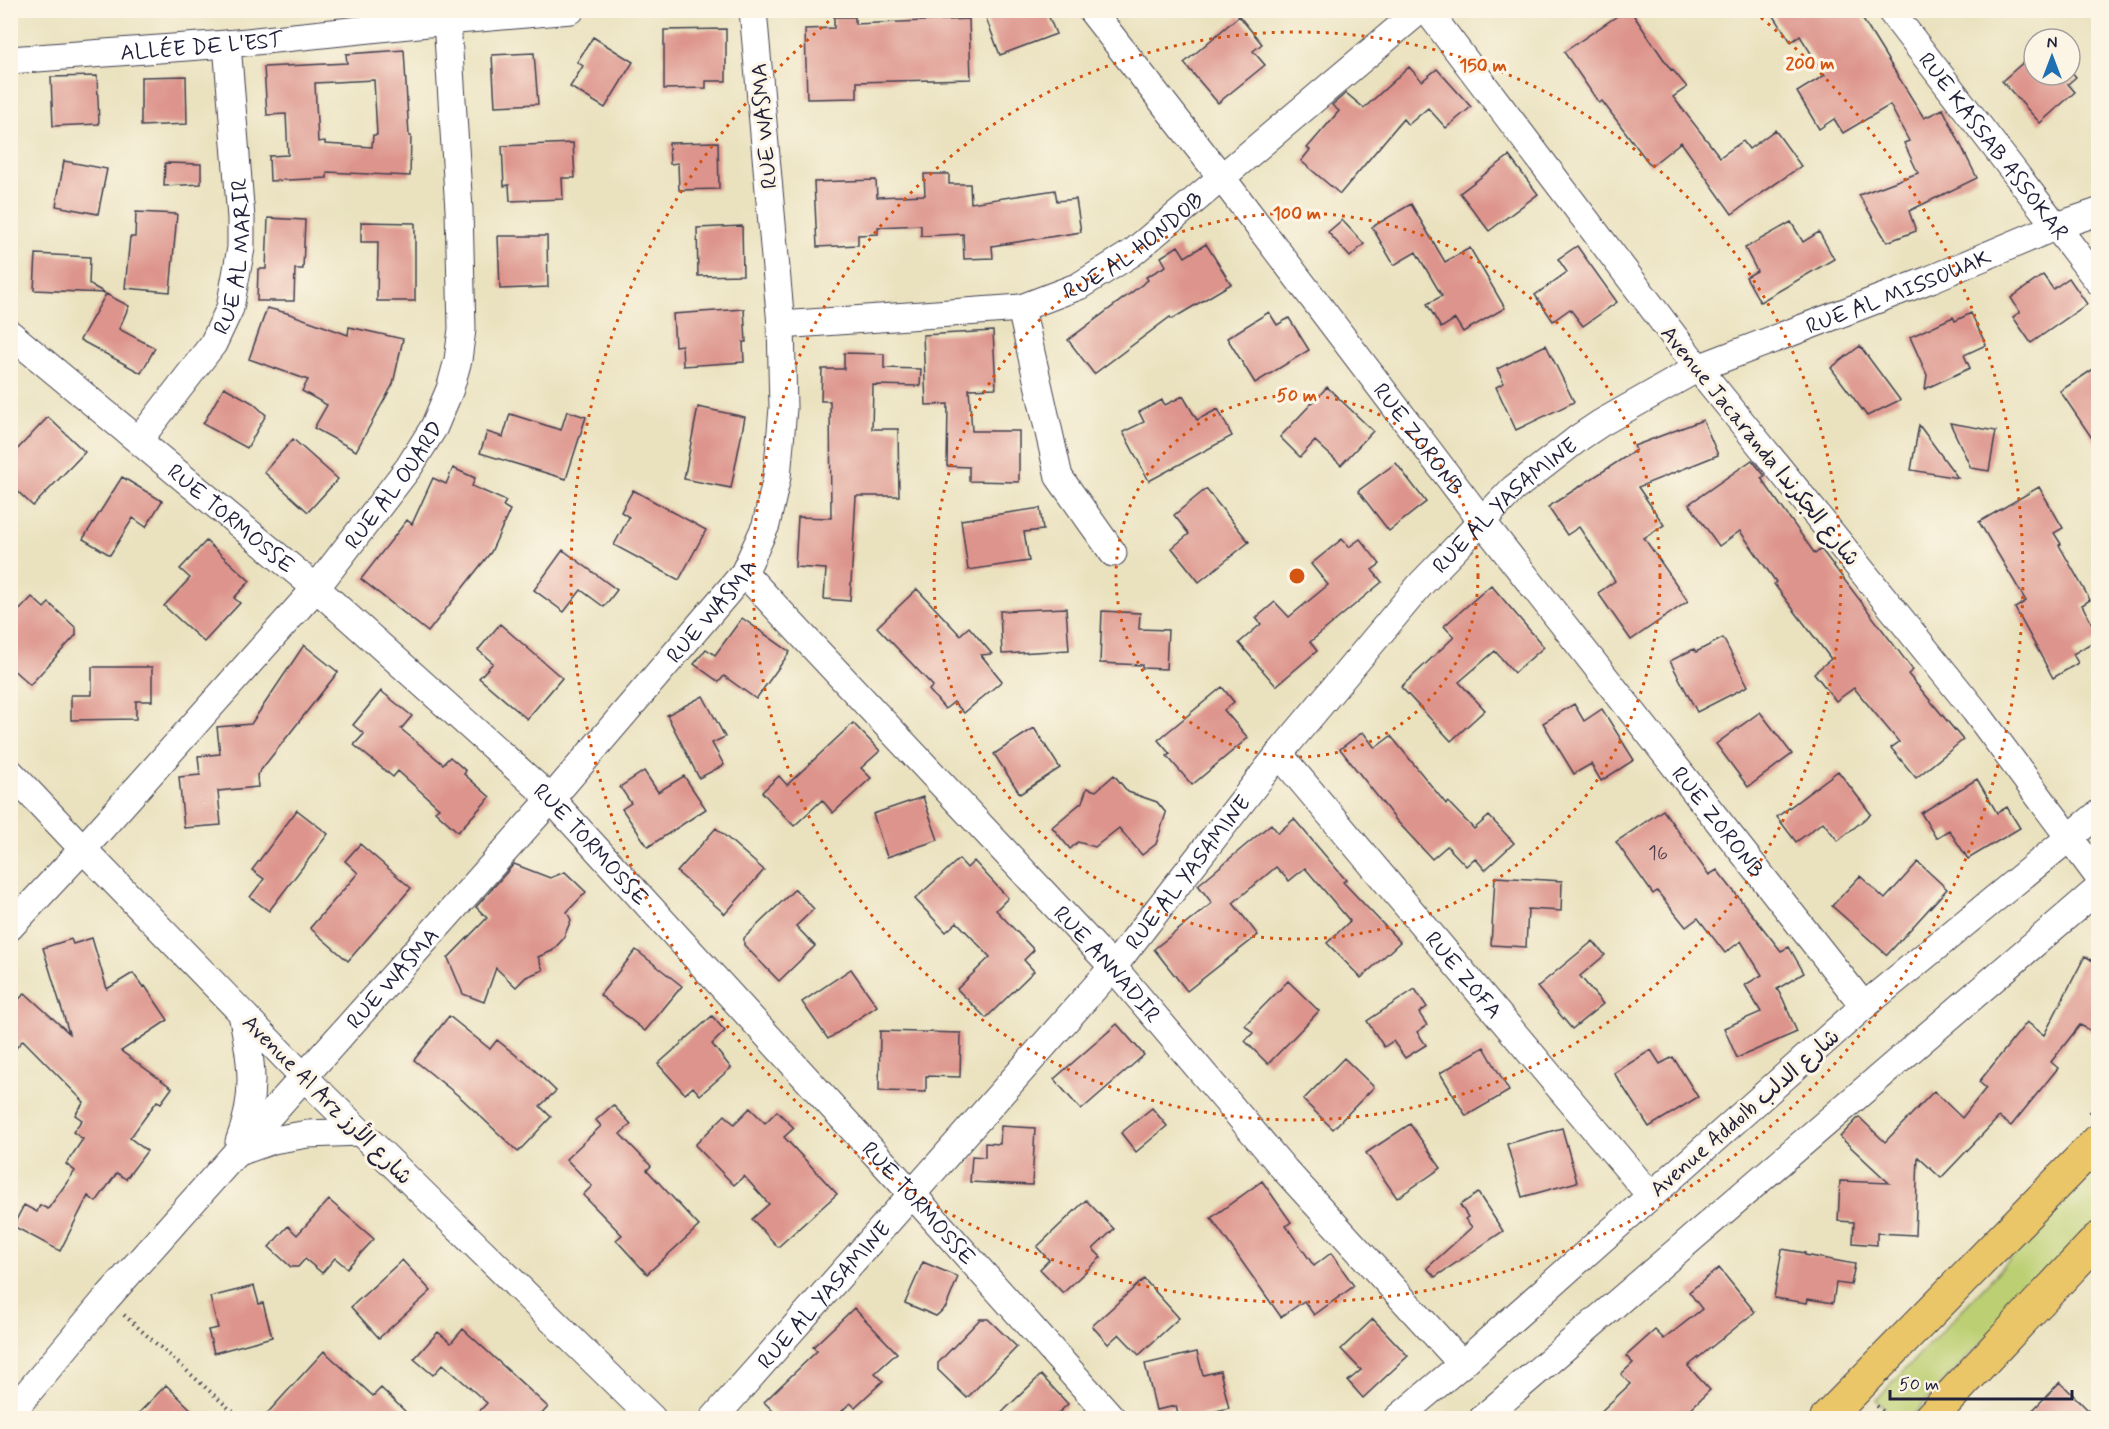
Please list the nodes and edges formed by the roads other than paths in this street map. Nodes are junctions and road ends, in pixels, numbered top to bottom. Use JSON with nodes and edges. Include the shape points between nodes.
{"nodes":[{"id":1,"x":571,"y":10,"type":"edge"},
{"id":2,"x":753,"y":10,"type":"edge"},
{"id":3,"x":1091,"y":10,"type":"edge"},
{"id":4,"x":1420,"y":10,"type":"edge"},
{"id":5,"x":1427,"y":10,"type":"edge"},
{"id":6,"x":1890,"y":10,"type":"edge"},
{"id":7,"x":447,"y":21,"type":"junction"},
{"id":8,"x":227,"y":44,"type":"junction"},
{"id":9,"x":10,"y":60,"type":"edge"},
{"id":10,"x":1222,"y":178,"type":"junction"},
{"id":11,"x":2098,"y":212,"type":"edge"},
{"id":12,"x":2057,"y":226,"type":"junction"},
{"id":13,"x":2098,"y":281,"type":"edge"},
{"id":14,"x":1021,"y":308,"type":"junction"},
{"id":15,"x":781,"y":325,"type":"junction"},
{"id":16,"x":10,"y":334,"type":"edge"},
{"id":17,"x":1698,"y":368,"type":"junction"},
{"id":18,"x":139,"y":441,"type":"junction"},
{"id":19,"x":1481,"y":520,"type":"junction"},
{"id":20,"x":1113,"y":553,"type":"dead end"},
{"id":21,"x":744,"y":573,"type":"junction"},
{"id":22,"x":316,"y":588,"type":"junction"},
{"id":23,"x":1279,"y":754,"type":"junction"},
{"id":24,"x":10,"y":772,"type":"edge"},
{"id":25,"x":551,"y":799,"type":"junction"},
{"id":26,"x":2098,"y":814,"type":"edge"},
{"id":27,"x":2070,"y":838,"type":"junction"},
{"id":28,"x":83,"y":849,"type":"junction"},
{"id":29,"x":2098,"y":876,"type":"edge"},
{"id":30,"x":2098,"y":889,"type":"edge"},
{"id":31,"x":10,"y":927,"type":"edge"},
{"id":32,"x":1113,"y":967,"type":"junction"},
{"id":33,"x":1864,"y":1006,"type":"junction"},
{"id":34,"x":242,"y":1014,"type":"junction"},
{"id":35,"x":303,"y":1076,"type":"junction"},
{"id":36,"x":360,"y":1132,"type":"junction"},
{"id":37,"x":2098,"y":1142,"type":"edge"},
{"id":38,"x":235,"y":1153,"type":"junction"},
{"id":39,"x":912,"y":1194,"type":"junction"},
{"id":40,"x":1650,"y":1195,"type":"junction"},
{"id":41,"x":2098,"y":1239,"type":"edge"},
{"id":42,"x":1462,"y":1364,"type":"junction"},
{"id":43,"x":10,"y":1414,"type":"edge"},
{"id":44,"x":652,"y":1419,"type":"edge"},
{"id":45,"x":714,"y":1419,"type":"edge"},
{"id":46,"x":1112,"y":1419,"type":"edge"},
{"id":47,"x":1398,"y":1419,"type":"edge"},
{"id":48,"x":1483,"y":1419,"type":"edge"},
{"id":49,"x":1827,"y":1419,"type":"edge"},
{"id":50,"x":1930,"y":1419,"type":"edge"}],
"edges":[{"from":1,"to":7,"type":"street","name":"ALLÉE DE L'EST"},
{"from":2,"to":15,"type":"street","name":"RUE WASMA"},
{"from":3,"to":10,"type":"street","name":"RUE ZORONB"},
{"from":4,"to":10,"type":"street","name":"RUE AL HONDOB"},
{"from":5,"to":17,"type":"street","name":"Avenue Jacaranda شارع الجكرندا"},
{"from":6,"to":12,"type":"street","name":"RUE KASSAB ASSOKAR"},
{"from":7,"to":8,"type":"street","name":"ALLÉE DE L'EST"},
{"from":7,"to":22,"type":"street","name":"RUE AL OUARD","via":[[463,304],[458,360],[434,427],[416,457]]},
{"from":8,"to":9,"type":"street","name":"ALLÉE DE L'EST"},
{"from":8,"to":18,"type":"street","name":"RUE AL MARIR","via":[[241,218],[237,278],[230,308],[213,344]]},
{"from":10,"to":14,"type":"street","name":"RUE AL HONDOB","via":[[1132,252],[1079,286]]},
{"from":10,"to":19,"type":"street","name":"RUE ZORONB"},
{"from":11,"to":12,"type":"street","name":"RUE AL MISSOUAK"},
{"from":12,"to":13,"type":"street","name":"RUE KASSAB ASSOKAR"},
{"from":12,"to":17,"type":"street","name":"RUE AL MISSOUAK"},
{"from":14,"to":15,"type":"street","name":"RUE AL HONDOB"},
{"from":14,"to":20,"type":"street","via":[[1059,477]]},
{"from":15,"to":21,"type":"street","name":"RUE WASMA","via":[[783,408],[777,477],[766,525]]},
{"from":16,"to":18,"type":"street","name":"RUE TORMOSSE"},
{"from":17,"to":19,"type":"street","name":"RUE AL YASAMINE","via":[[1580,437]]},
{"from":17,"to":27,"type":"street","name":"Avenue Jacaranda شارع الجكرندا","via":[[1975,711]]},
{"from":18,"to":22,"type":"street","name":"RUE TORMOSSE"},
{"from":19,"to":23,"type":"street","name":"RUE AL YASAMINE","via":[[1421,584]]},
{"from":19,"to":33,"type":"street","name":"RUE ZORONB"},
{"from":21,"to":25,"type":"street","name":"RUE WASMA"},
{"from":21,"to":32,"type":"street","name":"RUE ANNADIR"},
{"from":22,"to":25,"type":"street","name":"RUE TORMOSSE"},
{"from":22,"to":28,"type":"street","name":"RUE AL OUARD"},
{"from":23,"to":32,"type":"street","name":"RUE AL YASAMINE"},
{"from":23,"to":40,"type":"street","name":"RUE ZOFA"},
{"from":24,"to":28,"type":"street","name":"Avenue Al Arz شارع الأرز"},
{"from":25,"to":35,"type":"street","name":"RUE WASMA"},
{"from":25,"to":39,"type":"street","name":"RUE TORMOSSE"},
{"from":26,"to":27,"type":"street","name":"Avenue Addolb شارع الدلب"},
{"from":27,"to":29,"type":"street","name":"Avenue Jacaranda شارع الجكرندا"},
{"from":27,"to":33,"type":"street","name":"Avenue Addolb شارع الدلب"},
{"from":28,"to":31,"type":"street","name":"RUE AL OUARD"},
{"from":28,"to":34,"type":"street","name":"Avenue Al Arz شارع الأرز"},
{"from":30,"to":48,"type":"street"},
{"from":32,"to":39,"type":"street","name":"RUE AL YASAMINE"},
{"from":32,"to":42,"type":"street","name":"RUE ANNADIR","via":[[1285,1170]]},
{"from":33,"to":40,"type":"street","name":"Avenue Addolb شارع الدلب"},
{"from":34,"to":35,"type":"street","name":"Avenue Al Arz شارع الأرز"},
{"from":34,"to":38,"type":"street","via":[[252,1091]]},
{"from":35,"to":36,"type":"street","name":"Avenue Al Arz شارع الأرز"},
{"from":35,"to":38,"type":"street","name":"RUE WASMA"},
{"from":36,"to":38,"type":"street","via":[[308,1134],[273,1140]]},
{"from":36,"to":44,"type":"street","name":"Avenue Al Arz شارع الأرز"},
{"from":37,"to":49,"type":"main road"},
{"from":38,"to":43,"type":"street","name":"RUE WASMA"},
{"from":39,"to":45,"type":"street","name":"RUE AL YASAMINE"},
{"from":39,"to":46,"type":"street","name":"RUE TORMOSSE"},
{"from":40,"to":42,"type":"street","name":"Avenue Addolb شارع الدلب"},
{"from":41,"to":50,"type":"main road"},
{"from":42,"to":47,"type":"street","name":"Avenue Addolb شارع الدلب"}]}
